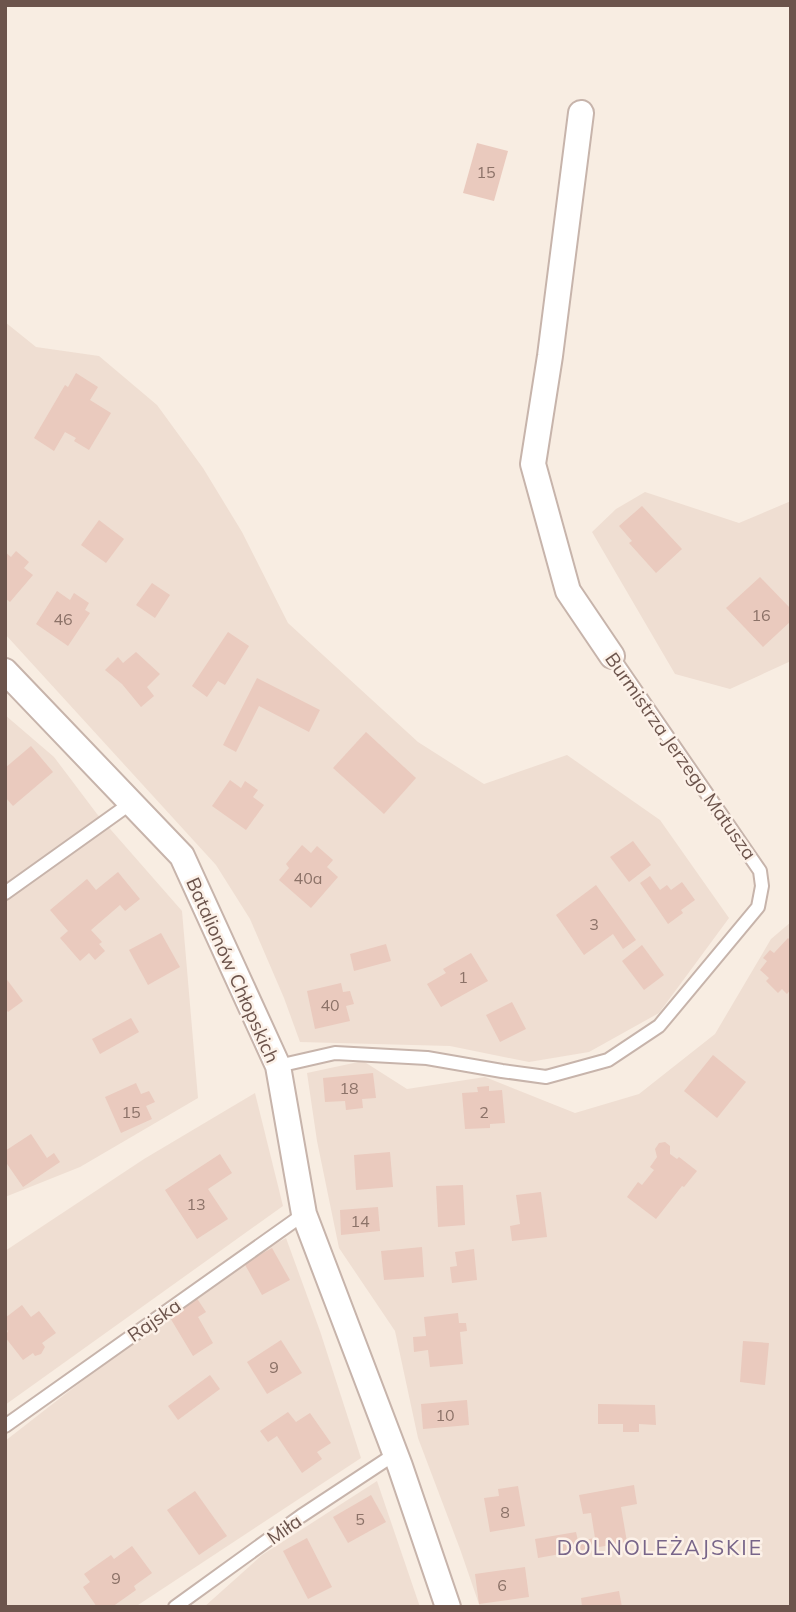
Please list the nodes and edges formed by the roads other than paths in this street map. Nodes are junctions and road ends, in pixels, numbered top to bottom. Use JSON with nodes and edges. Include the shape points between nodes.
{"nodes":[{"id":1,"x":581,"y":113,"type":"dead end"},
{"id":2,"x":611,"y":656,"type":"joint"},
{"id":3,"x":5,"y":671,"type":"edge"},
{"id":4,"x":131,"y":803,"type":"junction"},
{"id":5,"x":5,"y":893,"type":"edge"},
{"id":6,"x":278,"y":1066,"type":"junction"},
{"id":7,"x":304,"y":1214,"type":"junction"},
{"id":8,"x":5,"y":1426,"type":"edge"},
{"id":9,"x":395,"y":1454,"type":"junction"},
{"id":10,"x":175,"y":1607,"type":"edge"},
{"id":11,"x":448,"y":1607,"type":"edge"}],
"edges":[{"from":1,"to":2,"type":"street","name":"Burmistrza Jerzego Matusza","via":[[533,464],[568,592]]},
{"from":2,"to":6,"type":"lane","name":"Burmistrza Jerzego Matusza","via":[[760,870],[758,907],[659,1026],[608,1060],[546,1077],[427,1058],[335,1053]]},
{"from":3,"to":4,"type":"street","name":"Batalionów Chłopskich"},
{"from":4,"to":5,"type":"lane"},
{"from":4,"to":6,"type":"street","name":"Batalionów Chłopskich","via":[[182,856]]},
{"from":6,"to":7,"type":"street","name":"Batalionów Chłopskich"},
{"from":7,"to":8,"type":"lane","name":"Rajska"},
{"from":7,"to":9,"type":"street","name":"Batalionów Chłopskich"},
{"from":9,"to":10,"type":"lane","name":"Miła"},
{"from":9,"to":11,"type":"street","name":"Batalionów Chłopskich"}]}
